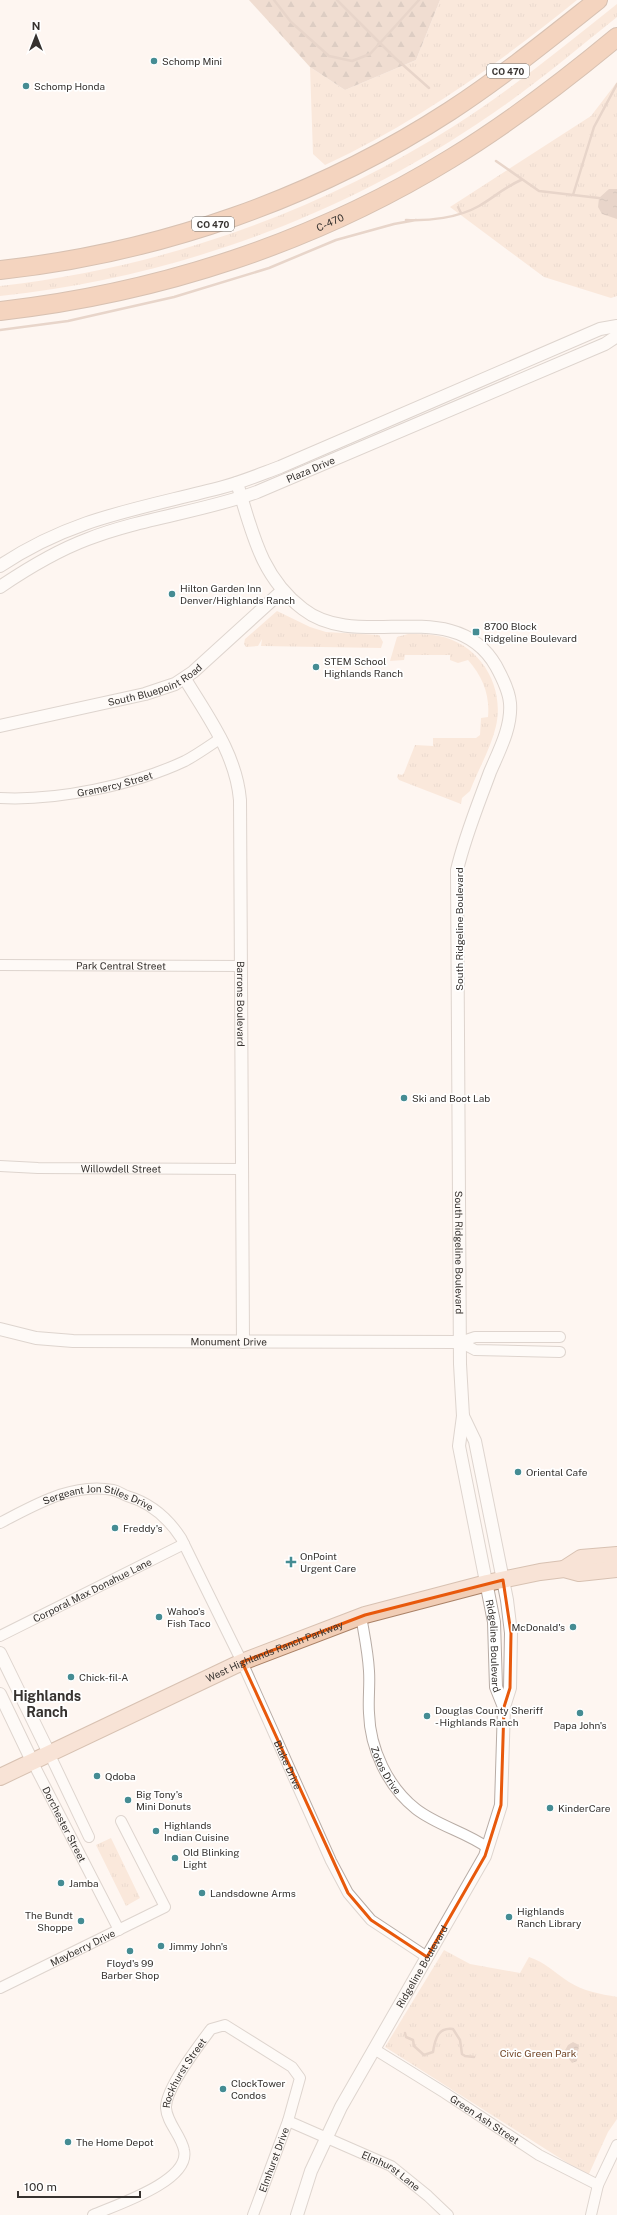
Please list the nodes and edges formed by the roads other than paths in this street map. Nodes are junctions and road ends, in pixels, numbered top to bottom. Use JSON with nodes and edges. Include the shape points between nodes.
{"nodes":[{"id":1,"x":598,"y":0,"type":"edge"},
{"id":2,"x":617,"y":37,"type":"edge"},
{"id":3,"x":0,"y":270,"type":"edge"},
{"id":4,"x":0,"y":312,"type":"edge"},
{"id":5,"x":617,"y":326,"type":"edge"},
{"id":6,"x":617,"y":336,"type":"edge"},
{"id":7,"x":516,"y":366,"type":"junction"},
{"id":8,"x":462,"y":405,"type":"junction"},
{"id":9,"x":237,"y":483,"type":"junction"},
{"id":10,"x":241,"y":498,"type":"junction"},
{"id":11,"x":0,"y":566,"type":"edge"},
{"id":12,"x":0,"y":587,"type":"edge"},
{"id":13,"x":282,"y":591,"type":"junction"},
{"id":14,"x":185,"y":678,"type":"junction"},
{"id":15,"x":0,"y":726,"type":"edge"},
{"id":16,"x":221,"y":738,"type":"junction"},
{"id":17,"x":0,"y":798,"type":"edge"},
{"id":18,"x":0,"y":965,"type":"edge"},
{"id":19,"x":241,"y":966,"type":"junction"},
{"id":20,"x":0,"y":1166,"type":"edge"},
{"id":21,"x":241,"y":1169,"type":"junction"},
{"id":22,"x":0,"y":1329,"type":"edge"},
{"id":23,"x":560,"y":1337,"type":"dead end"},
{"id":24,"x":243,"y":1342,"type":"junction"},
{"id":25,"x":460,"y":1342,"type":"junction"},
{"id":26,"x":560,"y":1352,"type":"dead end"},
{"id":27,"x":463,"y":1416,"type":"junction"},
{"id":28,"x":0,"y":1523,"type":"edge"},
{"id":29,"x":184,"y":1544,"type":"junction"},
{"id":30,"x":617,"y":1555,"type":"edge"},
{"id":31,"x":564,"y":1569,"type":"junction"},
{"id":32,"x":617,"y":1569,"type":"edge"},
{"id":33,"x":495,"y":1581,"type":"junction"},
{"id":34,"x":361,"y":1616,"type":"junction"},
{"id":35,"x":0,"y":1636,"type":"edge"},
{"id":36,"x":0,"y":1653,"type":"edge"},
{"id":37,"x":242,"y":1662,"type":"junction"},
{"id":38,"x":0,"y":1694,"type":"edge"},
{"id":39,"x":49,"y":1753,"type":"junction"},
{"id":40,"x":32,"y":1761,"type":"junction"},
{"id":41,"x":0,"y":1777,"type":"edge"},
{"id":42,"x":121,"y":1821,"type":"dead end"},
{"id":43,"x":89,"y":1837,"type":"dead end"},
{"id":44,"x":488,"y":1848,"type":"junction"},
{"id":45,"x":119,"y":1930,"type":"junction"},
{"id":46,"x":427,"y":1957,"type":"junction"},
{"id":47,"x":0,"y":1988,"type":"edge"},
{"id":48,"x":374,"y":2049,"type":"junction"},
{"id":49,"x":288,"y":2121,"type":"junction"},
{"id":50,"x":326,"y":2137,"type":"junction"},
{"id":51,"x":617,"y":2145,"type":"edge"},
{"id":52,"x":598,"y":2185,"type":"junction"},
{"id":53,"x":93,"y":2215,"type":"edge"},
{"id":54,"x":253,"y":2215,"type":"edge"},
{"id":55,"x":296,"y":2215,"type":"edge"},
{"id":56,"x":448,"y":2215,"type":"edge"},
{"id":57,"x":591,"y":2215,"type":"edge"}],
"edges":[{"from":1,"to":3,"type":"highway","number":"CO 470","via":[[512,68],[451,110],[378,153],[311,186],[232,218],[153,242],[85,258]]},
{"from":2,"to":4,"type":"highway","name":"C-470","via":[[530,106],[470,147],[390,193],[314,229],[250,255],[166,281],[75,301]]},
{"from":5,"to":7,"type":"street","name":"Plaza Drive","via":[[600,329]]},
{"from":6,"to":8,"type":"street","name":"Plaza Drive","via":[[605,344]]},
{"from":7,"to":8,"type":"street","via":[[513,373],[465,393],[461,399]]},
{"from":7,"to":9,"type":"street","name":"Plaza Drive"},
{"from":8,"to":10,"type":"street","name":"Plaza Drive"},
{"from":9,"to":10,"type":"street","name":"South Ridgeline Boulevard"},
{"from":9,"to":11,"type":"street","name":"Plaza Drive","via":[[83,523],[40,542]]},
{"from":10,"to":12,"type":"street","name":"Plaza Drive","via":[[88,538],[46,557]]},
{"from":10,"to":13,"type":"street","name":"South Ridgeline Boulevard","via":[[260,557]]},
{"from":13,"to":14,"type":"street","name":"South Bluepoint Road"},
{"from":13,"to":25,"type":"street","name":"South Ridgeline Boulevard","via":[[304,610],[324,620],[351,626],[428,627],[452,631],[472,639],[490,655],[502,677],[510,703],[508,728],[464,841],[457,870]]},
{"from":14,"to":15,"type":"street","name":"South Bluepoint Road","via":[[166,688],[145,694]]},
{"from":14,"to":16,"type":"street","name":"Barrons Boulevard"},
{"from":16,"to":17,"type":"street","name":"Gramercy Street","via":[[186,760],[133,779],[44,798]]},
{"from":16,"to":19,"type":"street","name":"Barrons Boulevard","via":[[236,774],[240,800]]},
{"from":18,"to":19,"type":"street","name":"Park Central Street"},
{"from":19,"to":21,"type":"street","name":"Barrons Boulevard"},
{"from":20,"to":21,"type":"street","name":"Willowdell Street"},
{"from":21,"to":24,"type":"street","name":"Barrons Boulevard"},
{"from":22,"to":24,"type":"street","name":"Monument Drive","via":[[31,1337],[64,1341]]},
{"from":23,"to":25,"type":"street","name":"Monument Drive","via":[[475,1337]]},
{"from":24,"to":25,"type":"street","name":"Monument Drive"},
{"from":25,"to":26,"type":"street","name":"Monument Drive","via":[[475,1350]]},
{"from":25,"to":27,"type":"street","name":"South Ridgeline Boulevard"},
{"from":27,"to":33,"type":"street","name":"South Ridgeline Boulevard","via":[[475,1441]]},
{"from":27,"to":33,"type":"street","name":"South Ridgeline Boulevard","via":[[459,1446]]},
{"from":28,"to":29,"type":"street","name":"Sergeant Jon Stiles Drive","via":[[71,1491],[94,1488],[114,1490],[150,1505],[172,1525]]},
{"from":29,"to":35,"type":"street","name":"Corporal Max Donahue Lane"},
{"from":29,"to":37,"type":"street","name":"Blake Drive"},
{"from":30,"to":31,"type":"main road","name":"West Highlands Ranch Parkway","via":[[581,1558]]},
{"from":31,"to":32,"type":"main road","name":"West Highlands Ranch Parkway","via":[[580,1573]]},
{"from":31,"to":33,"type":"main road","name":"West Highlands Ranch Parkway"},
{"from":33,"to":34,"type":"main road","name":"West Highlands Ranch Parkway"},
{"from":33,"to":44,"type":"street","name":"Ridgeline Boulevard","via":[[496,1687],[504,1707],[501,1805]]},
{"from":34,"to":37,"type":"main road","name":"West Highlands Ranch Parkway"},
{"from":34,"to":44,"type":"street","name":"Zotos Drive","via":[[369,1670],[370,1726],[375,1748],[388,1777],[408,1802],[421,1813]]},
{"from":36,"to":39,"type":"street"},
{"from":37,"to":39,"type":"main road","name":"West Highlands Ranch Parkway"},
{"from":37,"to":46,"type":"street","name":"Blake Drive","via":[[331,1861],[348,1893],[371,1920]]},
{"from":38,"to":40,"type":"street"},
{"from":39,"to":40,"type":"main road","name":"West Highlands Ranch Parkway"},
{"from":39,"to":43,"type":"street","name":"Dorchester Street"},
{"from":40,"to":41,"type":"main road","name":"West Highlands Ranch Parkway"},
{"from":40,"to":45,"type":"street","name":"Dorchester Street"},
{"from":42,"to":45,"type":"street","name":"Mayberry Drive","via":[[165,1907]]},
{"from":44,"to":46,"type":"street","name":"Ridgeline Boulevard"},
{"from":45,"to":47,"type":"street","name":"Mayberry Drive"},
{"from":46,"to":48,"type":"street","name":"Ridgeline Boulevard"},
{"from":48,"to":50,"type":"street","name":"Ridgeline Boulevard"},
{"from":48,"to":52,"type":"street","name":"Green Ash Street","via":[[539,2155]]},
{"from":49,"to":50,"type":"street","name":"Elmhurst Drive"},
{"from":49,"to":53,"type":"street","name":"Rockhurst Street","via":[[300,2078],[292,2066],[225,2025],[211,2029],[170,2091],[166,2108],[184,2150],[181,2167],[166,2182]]},
{"from":49,"to":54,"type":"street","name":"Elmhurst Drive"},
{"from":50,"to":55,"type":"street","name":"Ridgeline Boulevard"},
{"from":50,"to":56,"type":"street","name":"Elmhurst Lane","via":[[390,2166]]},
{"from":51,"to":52,"type":"street"},
{"from":52,"to":57,"type":"street"}]}
